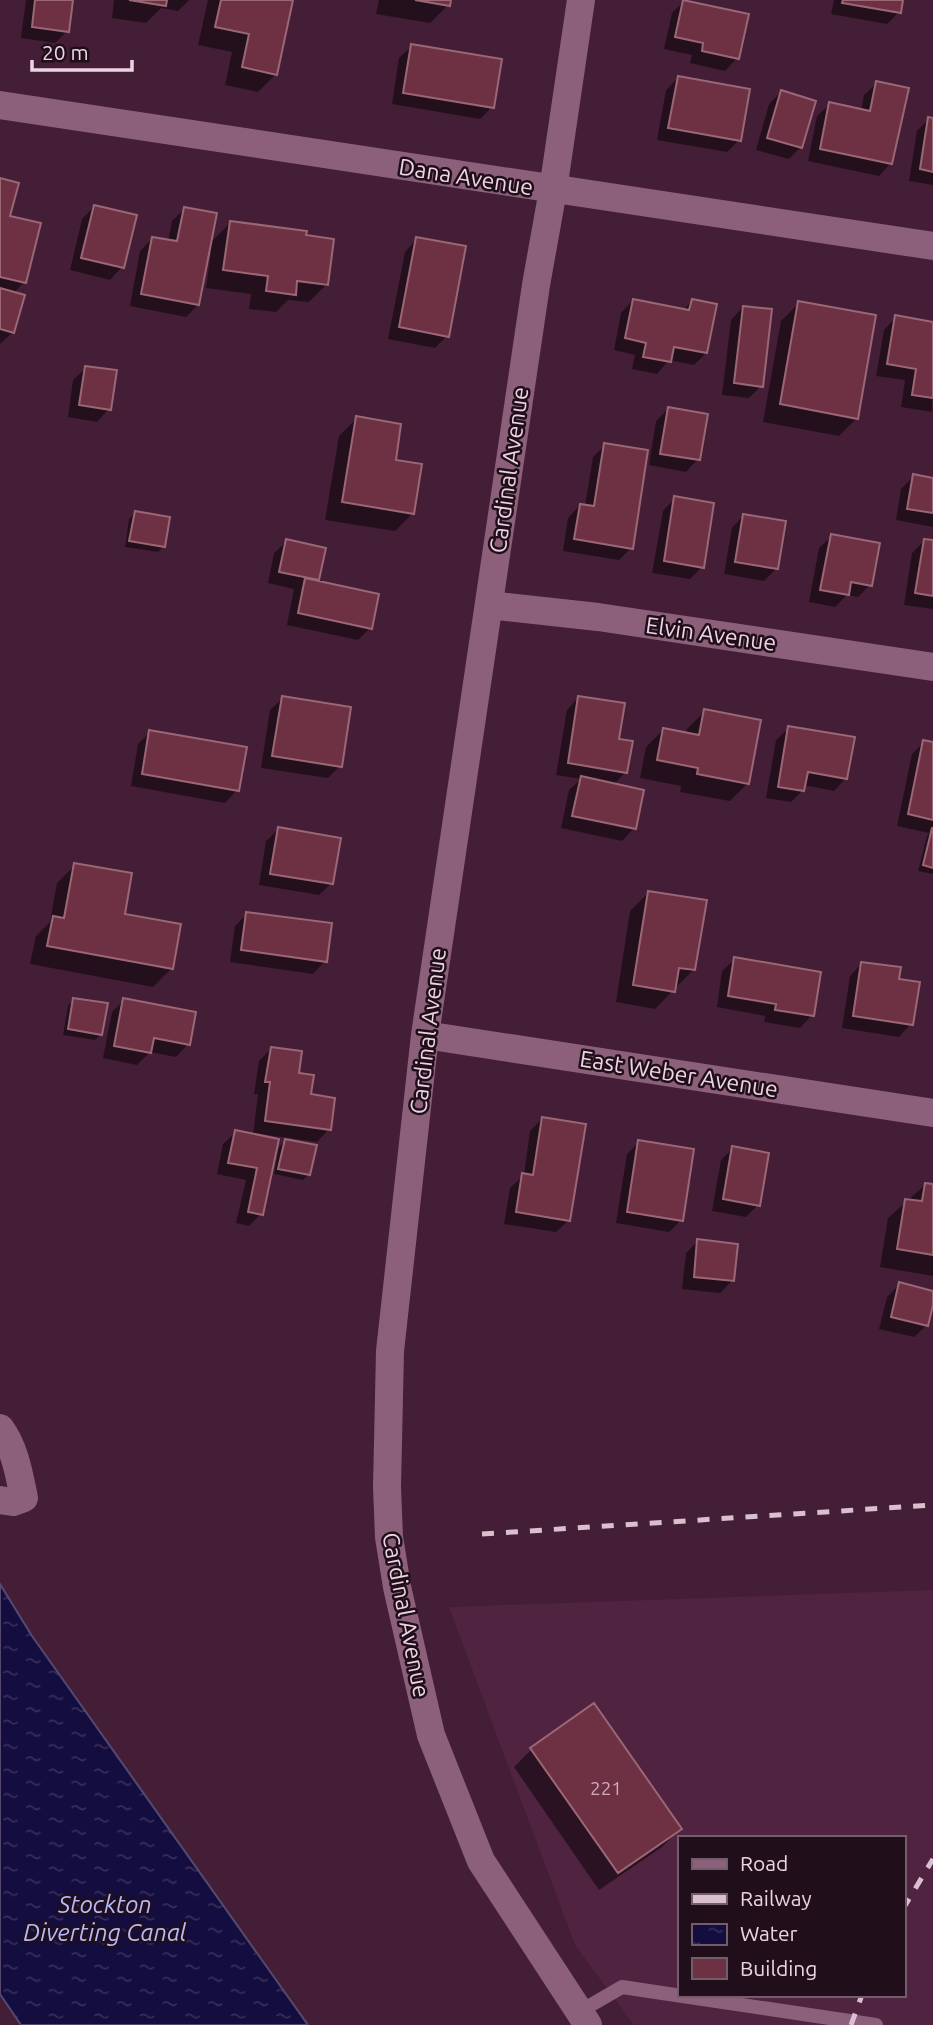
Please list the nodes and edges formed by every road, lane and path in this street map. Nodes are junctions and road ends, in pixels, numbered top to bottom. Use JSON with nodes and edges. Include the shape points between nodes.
{"nodes":[{"id":1,"x":581,"y":0,"type":"edge"},
{"id":2,"x":0,"y":105,"type":"edge"},
{"id":3,"x":553,"y":190,"type":"junction"},
{"id":4,"x":933,"y":246,"type":"edge"},
{"id":5,"x":489,"y":605,"type":"junction"},
{"id":6,"x":933,"y":667,"type":"edge"},
{"id":7,"x":425,"y":1035,"type":"junction"},
{"id":8,"x":933,"y":1113,"type":"edge"},
{"id":9,"x":0,"y":1428,"type":"edge"},
{"id":10,"x":0,"y":1500,"type":"edge"},
{"id":11,"x":678,"y":1995,"type":"edge"},
{"id":12,"x":689,"y":1997,"type":"edge"},
{"id":13,"x":584,"y":2018,"type":"edge"},
{"id":14,"x":876,"y":2025,"type":"edge"}],
"edges":[{"from":1,"to":3,"type":"street","name":"Cardinal Avenue"},
{"from":2,"to":3,"type":"street","name":"Dana Avenue"},
{"from":3,"to":4,"type":"street","name":"Dana Avenue"},
{"from":3,"to":5,"type":"street","name":"Cardinal Avenue"},
{"from":5,"to":6,"type":"street","name":"Elvin Avenue"},
{"from":5,"to":7,"type":"street","name":"Cardinal Avenue"},
{"from":7,"to":8,"type":"street","name":"East Weber Avenue"},
{"from":7,"to":13,"type":"street","name":"Cardinal Avenue","via":[[390,1351],[389,1537],[431,1735],[481,1861]]},
{"from":9,"to":10,"type":"street","via":[[19,1470],[24,1498]]},
{"from":11,"to":13,"type":"lane","via":[[622,1987]]},
{"from":12,"to":14,"type":"lane"}]}
